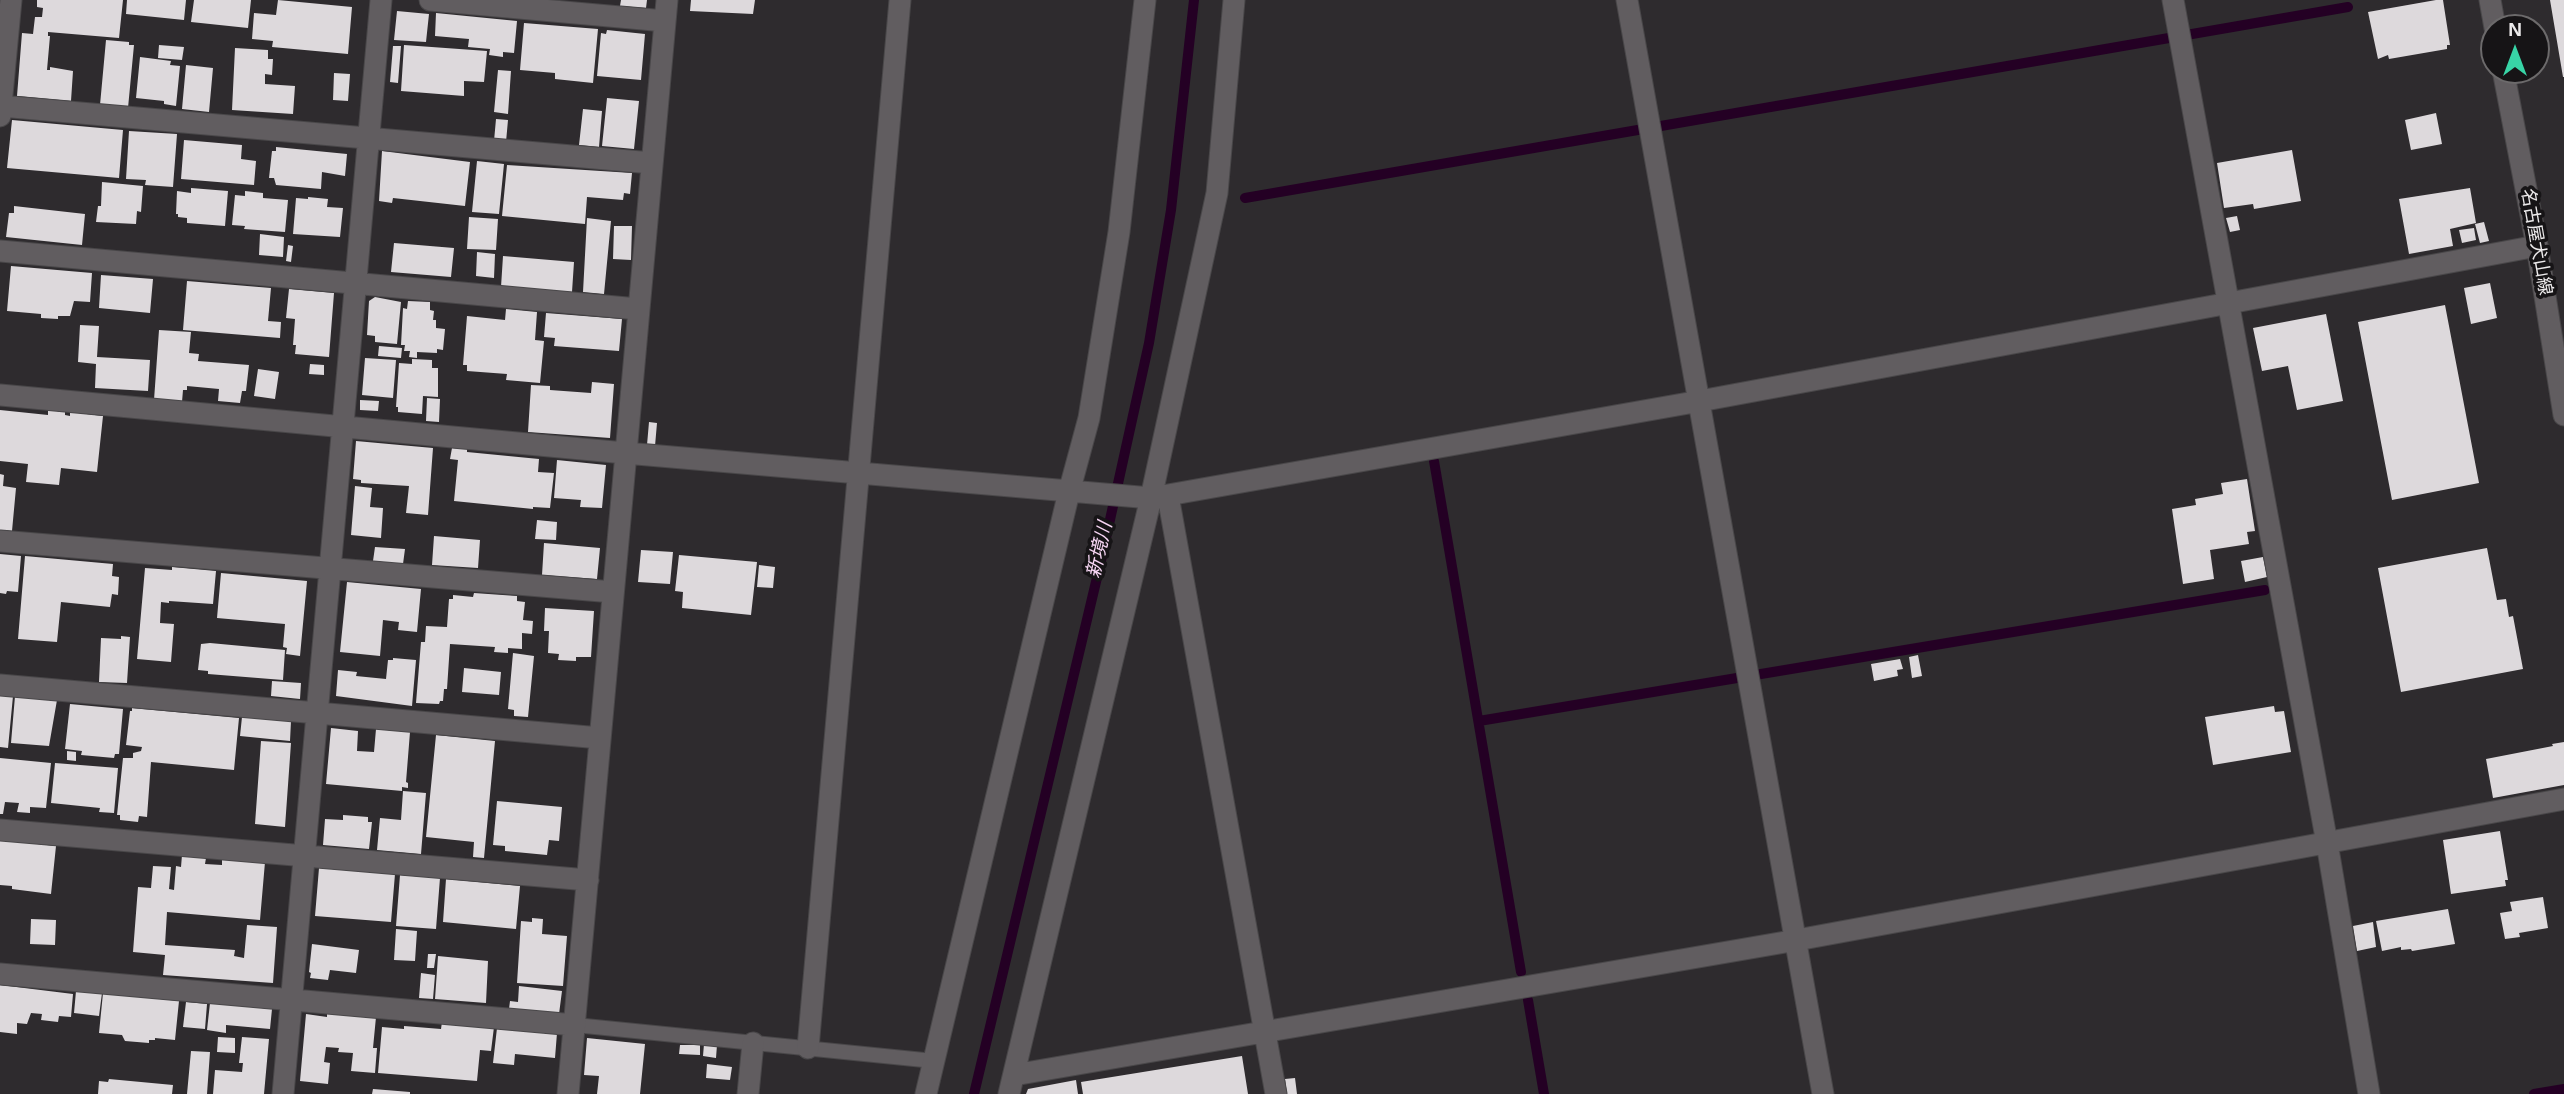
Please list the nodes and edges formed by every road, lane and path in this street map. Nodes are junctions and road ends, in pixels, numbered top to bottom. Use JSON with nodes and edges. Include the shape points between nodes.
{"nodes":[{"id":1,"x":11,"y":0,"type":"edge"},
{"id":2,"x":381,"y":0,"type":"edge"},
{"id":3,"x":429,"y":0,"type":"edge"},
{"id":4,"x":900,"y":0,"type":"edge"},
{"id":5,"x":1145,"y":0,"type":"edge"},
{"id":6,"x":1234,"y":0,"type":"edge"},
{"id":7,"x":1627,"y":0,"type":"edge"},
{"id":8,"x":2173,"y":0,"type":"edge"},
{"id":9,"x":666,"y":11,"type":"edge"},
{"id":10,"x":2506,"y":84,"type":"edge"},
{"id":11,"x":0,"y":106,"type":"edge"},
{"id":12,"x":0,"y":116,"type":"edge"},
{"id":13,"x":369,"y":138,"type":"junction"},
{"id":14,"x":652,"y":163,"type":"junction"},
{"id":15,"x":2537,"y":246,"type":"junction"},
{"id":16,"x":0,"y":251,"type":"edge"},
{"id":17,"x":356,"y":283,"type":"junction"},
{"id":18,"x":2227,"y":304,"type":"junction"},
{"id":19,"x":638,"y":309,"type":"junction"},
{"id":20,"x":0,"y":395,"type":"edge"},
{"id":21,"x":1700,"y":401,"type":"junction"},
{"id":22,"x":2564,"y":415,"type":"edge"},
{"id":23,"x":343,"y":427,"type":"junction"},
{"id":24,"x":625,"y":453,"type":"junction"},
{"id":25,"x":860,"y":474,"type":"junction"},
{"id":26,"x":1075,"y":493,"type":"junction"},
{"id":27,"x":1153,"y":497,"type":"junction"},
{"id":28,"x":0,"y":541,"type":"edge"},
{"id":29,"x":330,"y":568,"type":"junction"},
{"id":30,"x":613,"y":592,"type":"junction"},
{"id":31,"x":0,"y":685,"type":"edge"},
{"id":32,"x":317,"y":713,"type":"junction"},
{"id":33,"x":600,"y":738,"type":"junction"},
{"id":34,"x":2564,"y":799,"type":"edge"},
{"id":35,"x":0,"y":830,"type":"edge"},
{"id":36,"x":2327,"y":843,"type":"junction"},
{"id":37,"x":304,"y":856,"type":"junction"},
{"id":38,"x":588,"y":880,"type":"junction"},
{"id":39,"x":1797,"y":940,"type":"junction"},
{"id":40,"x":0,"y":974,"type":"edge"},
{"id":41,"x":291,"y":999,"type":"junction"},
{"id":42,"x":575,"y":1025,"type":"junction"},
{"id":43,"x":1265,"y":1032,"type":"junction"},
{"id":44,"x":753,"y":1043,"type":"junction"},
{"id":45,"x":808,"y":1048,"type":"junction"},
{"id":46,"x":934,"y":1061,"type":"junction"},
{"id":47,"x":1012,"y":1084,"type":"edge"},
{"id":48,"x":283,"y":1094,"type":"edge"},
{"id":49,"x":568,"y":1094,"type":"edge"},
{"id":50,"x":748,"y":1094,"type":"edge"},
{"id":51,"x":926,"y":1094,"type":"edge"},
{"id":52,"x":1276,"y":1094,"type":"edge"},
{"id":53,"x":1823,"y":1094,"type":"edge"},
{"id":54,"x":2369,"y":1094,"type":"edge"}],
"edges":[{"from":1,"to":11,"type":"street"},
{"from":2,"to":13,"type":"street"},
{"from":3,"to":9,"type":"street"},
{"from":4,"to":25,"type":"street"},
{"from":5,"to":26,"type":"street","via":[[1119,232]]},
{"from":6,"to":27,"type":"street","via":[[1217,193]]},
{"from":7,"to":21,"type":"street"},
{"from":8,"to":18,"type":"street"},
{"from":9,"to":14,"type":"street"},
{"from":10,"to":15,"type":"street","name":"名古屋犬山線"},
{"from":11,"to":12,"type":"street"},
{"from":11,"to":13,"type":"street"},
{"from":13,"to":14,"type":"street"},
{"from":13,"to":17,"type":"street"},
{"from":14,"to":19,"type":"street"},
{"from":15,"to":18,"type":"street"},
{"from":15,"to":22,"type":"street","name":"名古屋犬山線"},
{"from":16,"to":17,"type":"street"},
{"from":17,"to":19,"type":"street"},
{"from":17,"to":23,"type":"street"},
{"from":18,"to":21,"type":"street"},
{"from":18,"to":36,"type":"street"},
{"from":19,"to":24,"type":"street"},
{"from":20,"to":23,"type":"street"},
{"from":21,"to":27,"type":"street"},
{"from":21,"to":39,"type":"street"},
{"from":23,"to":24,"type":"street"},
{"from":23,"to":29,"type":"street"},
{"from":24,"to":25,"type":"street"},
{"from":24,"to":30,"type":"street"},
{"from":25,"to":26,"type":"street"},
{"from":25,"to":45,"type":"street"},
{"from":26,"to":27,"type":"street"},
{"from":26,"to":46,"type":"street"},
{"from":27,"to":43,"type":"street"},
{"from":27,"to":47,"type":"street"},
{"from":28,"to":29,"type":"street"},
{"from":29,"to":30,"type":"street"},
{"from":29,"to":32,"type":"street"},
{"from":30,"to":33,"type":"street"},
{"from":31,"to":32,"type":"street"},
{"from":32,"to":33,"type":"street"},
{"from":32,"to":37,"type":"street"},
{"from":33,"to":38,"type":"street"},
{"from":34,"to":36,"type":"street"},
{"from":35,"to":37,"type":"street"},
{"from":36,"to":39,"type":"street"},
{"from":36,"to":54,"type":"street"},
{"from":37,"to":38,"type":"street"},
{"from":37,"to":41,"type":"street"},
{"from":38,"to":42,"type":"street"},
{"from":39,"to":43,"type":"street"},
{"from":39,"to":53,"type":"street"},
{"from":40,"to":41,"type":"street"},
{"from":41,"to":42,"type":"street"},
{"from":41,"to":48,"type":"street"},
{"from":42,"to":44,"type":"lane"},
{"from":42,"to":49,"type":"street"},
{"from":43,"to":47,"type":"street"},
{"from":43,"to":52,"type":"street"},
{"from":44,"to":45,"type":"lane"},
{"from":44,"to":50,"type":"street"},
{"from":45,"to":46,"type":"lane"},
{"from":46,"to":51,"type":"street"}]}
